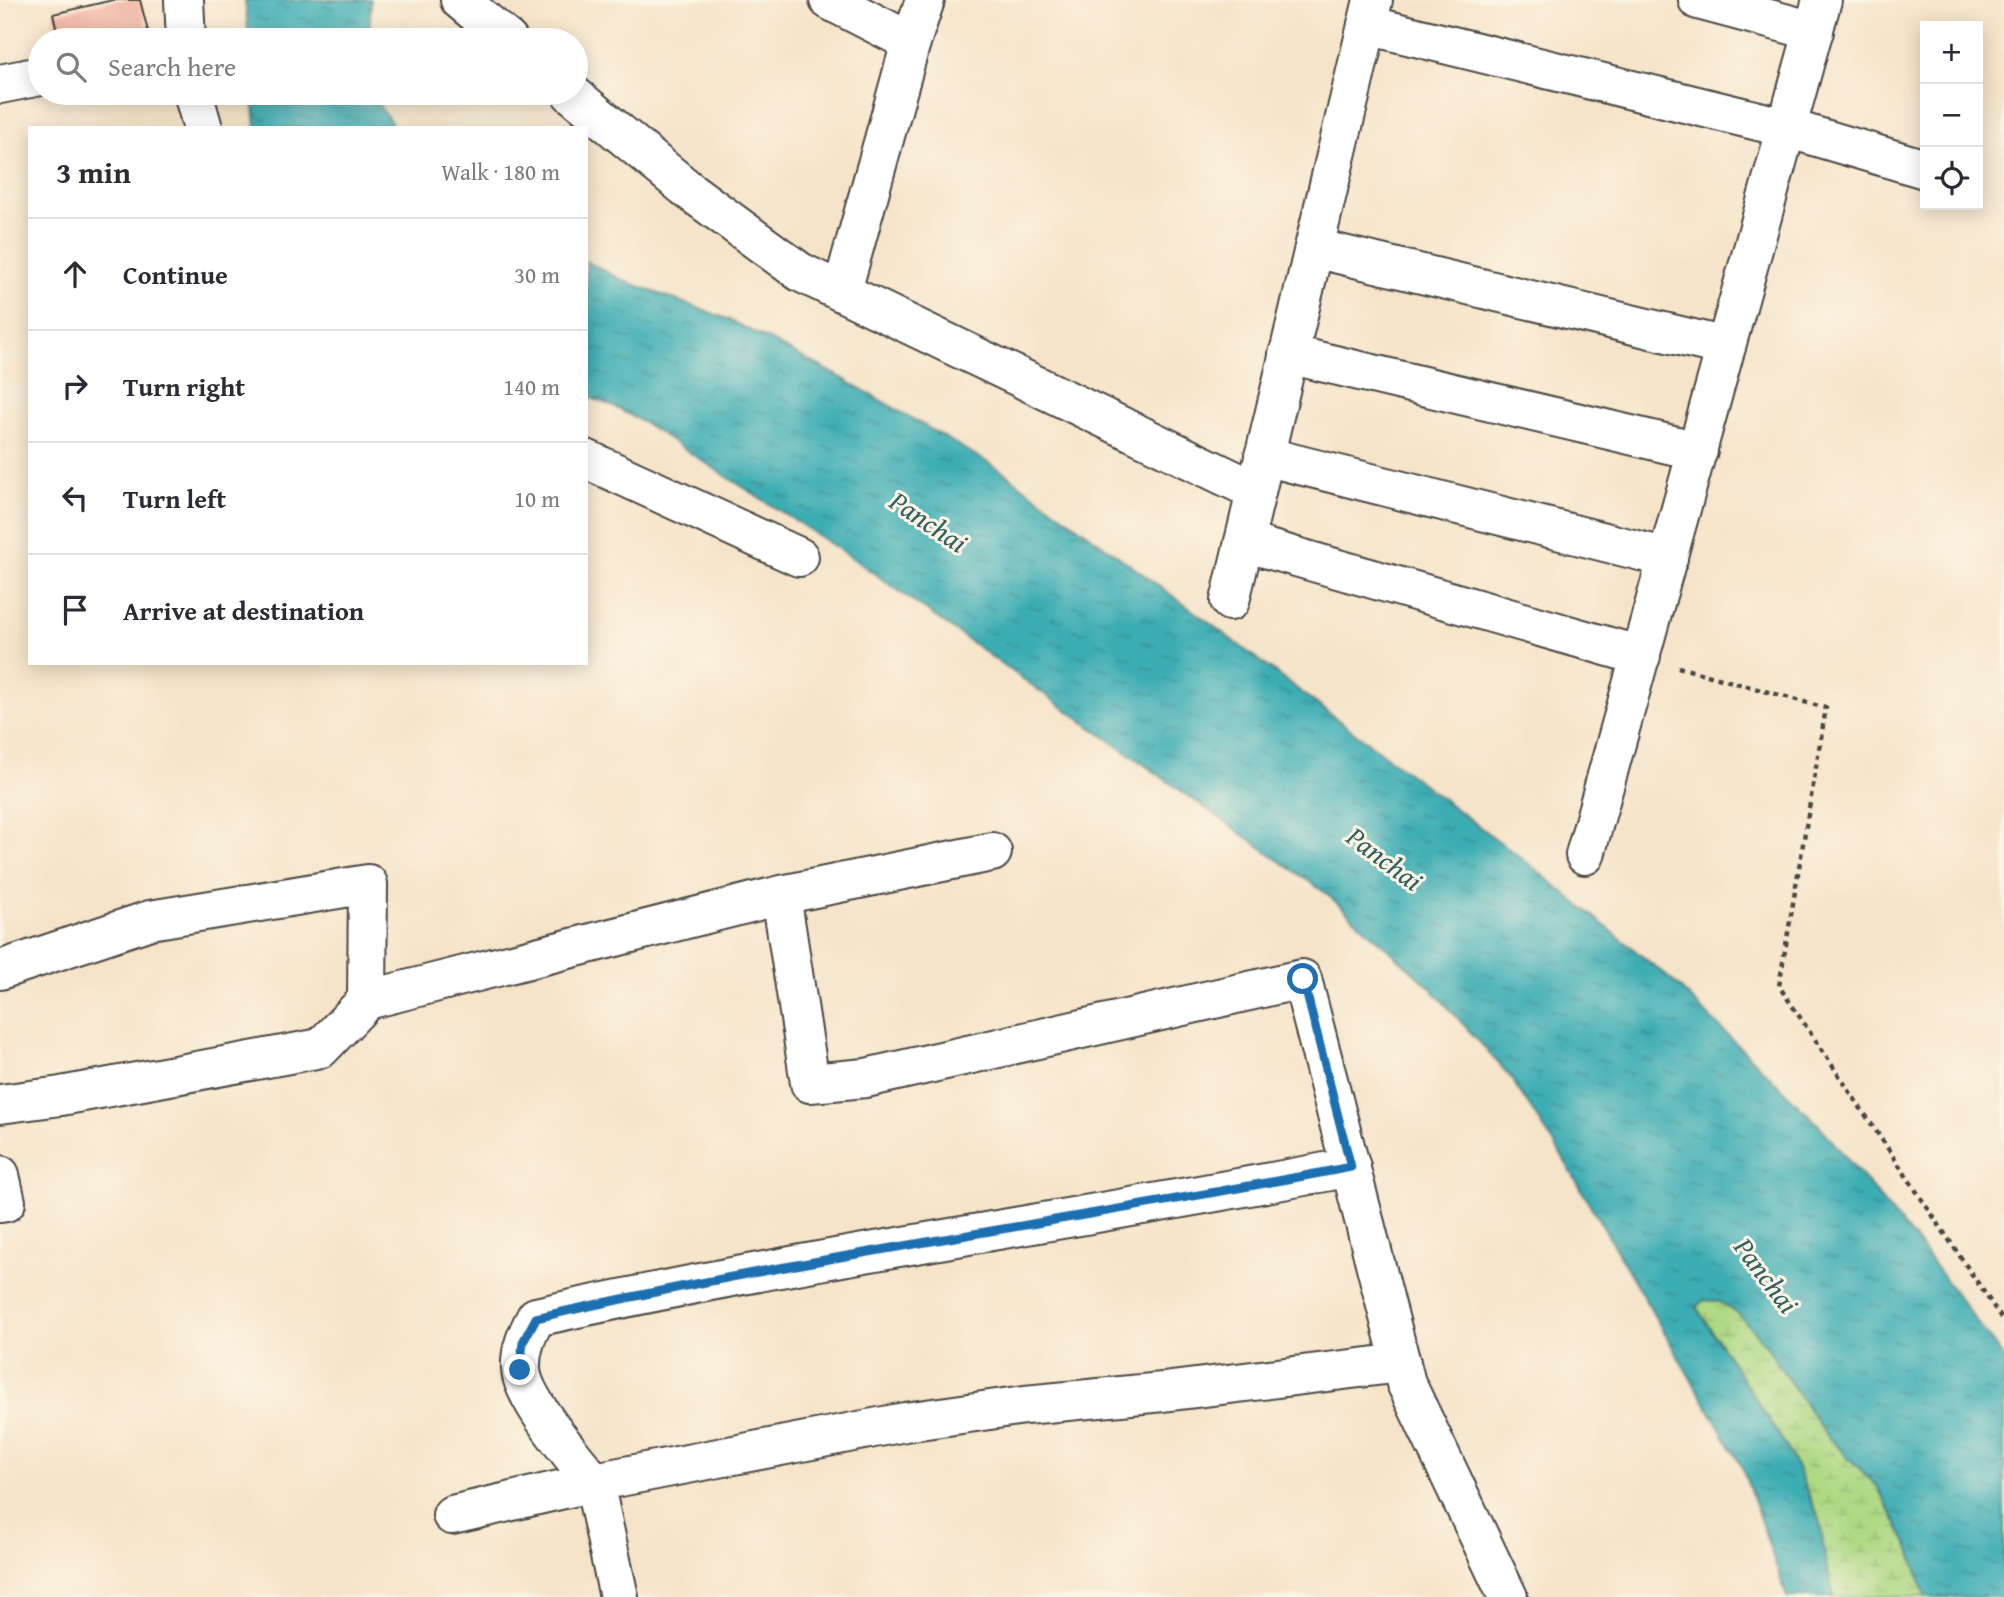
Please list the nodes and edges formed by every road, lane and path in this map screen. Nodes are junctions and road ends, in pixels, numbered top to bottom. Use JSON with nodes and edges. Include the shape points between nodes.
{"nodes":[{"id":1,"x":184,"y":0,"type":"edge"},
{"id":2,"x":460,"y":0,"type":"edge"},
{"id":3,"x":829,"y":0,"type":"edge"},
{"id":4,"x":925,"y":0,"type":"edge"},
{"id":5,"x":1698,"y":0,"type":"edge"},
{"id":6,"x":1370,"y":12,"type":"edge"},
{"id":7,"x":1818,"y":15,"type":"edge"},
{"id":8,"x":185,"y":28,"type":"edge"},
{"id":9,"x":494,"y":28,"type":"edge"},
{"id":10,"x":911,"y":42,"type":"junction"},
{"id":11,"x":28,"y":78,"type":"edge"},
{"id":12,"x":0,"y":84,"type":"edge"},
{"id":13,"x":196,"y":105,"type":"edge"},
{"id":14,"x":586,"y":105,"type":"edge"},
{"id":15,"x":202,"y":126,"type":"edge"},
{"id":16,"x":1787,"y":128,"type":"junction"},
{"id":17,"x":1920,"y":168,"type":"edge"},
{"id":18,"x":1314,"y":248,"type":"junction"},
{"id":19,"x":842,"y":291,"type":"junction"},
{"id":20,"x":1726,"y":347,"type":"junction"},
{"id":21,"x":1288,"y":354,"type":"junction"},
{"id":22,"x":1698,"y":451,"type":"junction"},
{"id":23,"x":588,"y":460,"type":"edge"},
{"id":24,"x":1260,"y":474,"type":"junction"},
{"id":25,"x":1244,"y":542,"type":"junction"},
{"id":26,"x":799,"y":557,"type":"dead end"},
{"id":27,"x":1668,"y":558,"type":"junction"},
{"id":28,"x":1230,"y":601,"type":"dead end"},
{"id":29,"x":1641,"y":656,"type":"junction"},
{"id":30,"x":992,"y":852,"type":"dead end"},
{"id":31,"x":1586,"y":855,"type":"dead end"},
{"id":32,"x":780,"y":895,"type":"junction"},
{"id":33,"x":0,"y":970,"type":"edge"},
{"id":34,"x":368,"y":1000,"type":"junction"},
{"id":35,"x":0,"y":1104,"type":"edge"},
{"id":36,"x":1351,"y":1167,"type":"junction"},
{"id":37,"x":0,"y":1175,"type":"edge"},
{"id":38,"x":0,"y":1203,"type":"edge"},
{"id":39,"x":2004,"y":1322,"type":"edge"},
{"id":40,"x":1401,"y":1363,"type":"junction"},
{"id":41,"x":594,"y":1482,"type":"junction"},
{"id":42,"x":452,"y":1515,"type":"dead end"},
{"id":43,"x":619,"y":1597,"type":"edge"},
{"id":44,"x":1508,"y":1597,"type":"edge"}],
"edges":[{"from":1,"to":8,"type":"street"},
{"from":2,"to":9,"type":"street"},
{"from":3,"to":10,"type":"street"},
{"from":4,"to":10,"type":"street"},
{"from":5,"to":7,"type":"street"},
{"from":6,"to":16,"type":"street"},
{"from":6,"to":18,"type":"street"},
{"from":7,"to":16,"type":"street"},
{"from":10,"to":19,"type":"street"},
{"from":11,"to":12,"type":"street"},
{"from":13,"to":15,"type":"street"},
{"from":14,"to":19,"type":"street","via":[[702,200],[800,271]]},
{"from":16,"to":17,"type":"street"},
{"from":16,"to":20,"type":"street"},
{"from":18,"to":20,"type":"street"},
{"from":18,"to":21,"type":"street"},
{"from":19,"to":24,"type":"street"},
{"from":20,"to":22,"type":"street"},
{"from":21,"to":22,"type":"street"},
{"from":21,"to":24,"type":"street"},
{"from":22,"to":27,"type":"street"},
{"from":23,"to":26,"type":"street"},
{"from":24,"to":25,"type":"street"},
{"from":24,"to":27,"type":"street"},
{"from":25,"to":28,"type":"street"},
{"from":25,"to":29,"type":"street"},
{"from":27,"to":29,"type":"street"},
{"from":29,"to":31,"type":"street"},
{"from":29,"to":39,"type":"path","via":[[1826,708],[1779,986]]},
{"from":30,"to":32,"type":"street"},
{"from":32,"to":34,"type":"street"},
{"from":32,"to":36,"type":"street","via":[[810,1083],[866,1078],[1303,979]]},
{"from":33,"to":34,"type":"street","via":[[150,920],[368,884]]},
{"from":34,"to":35,"type":"street","via":[[321,1048]]},
{"from":36,"to":40,"type":"street"},
{"from":36,"to":41,"type":"street","via":[[697,1282],[536,1318],[523,1342],[520,1370],[529,1394]]},
{"from":37,"to":38,"type":"street","via":[[6,1202]]},
{"from":40,"to":41,"type":"street","via":[[905,1422]]},
{"from":40,"to":44,"type":"street","via":[[1406,1383]]},
{"from":41,"to":42,"type":"street"},
{"from":41,"to":43,"type":"street"}]}
